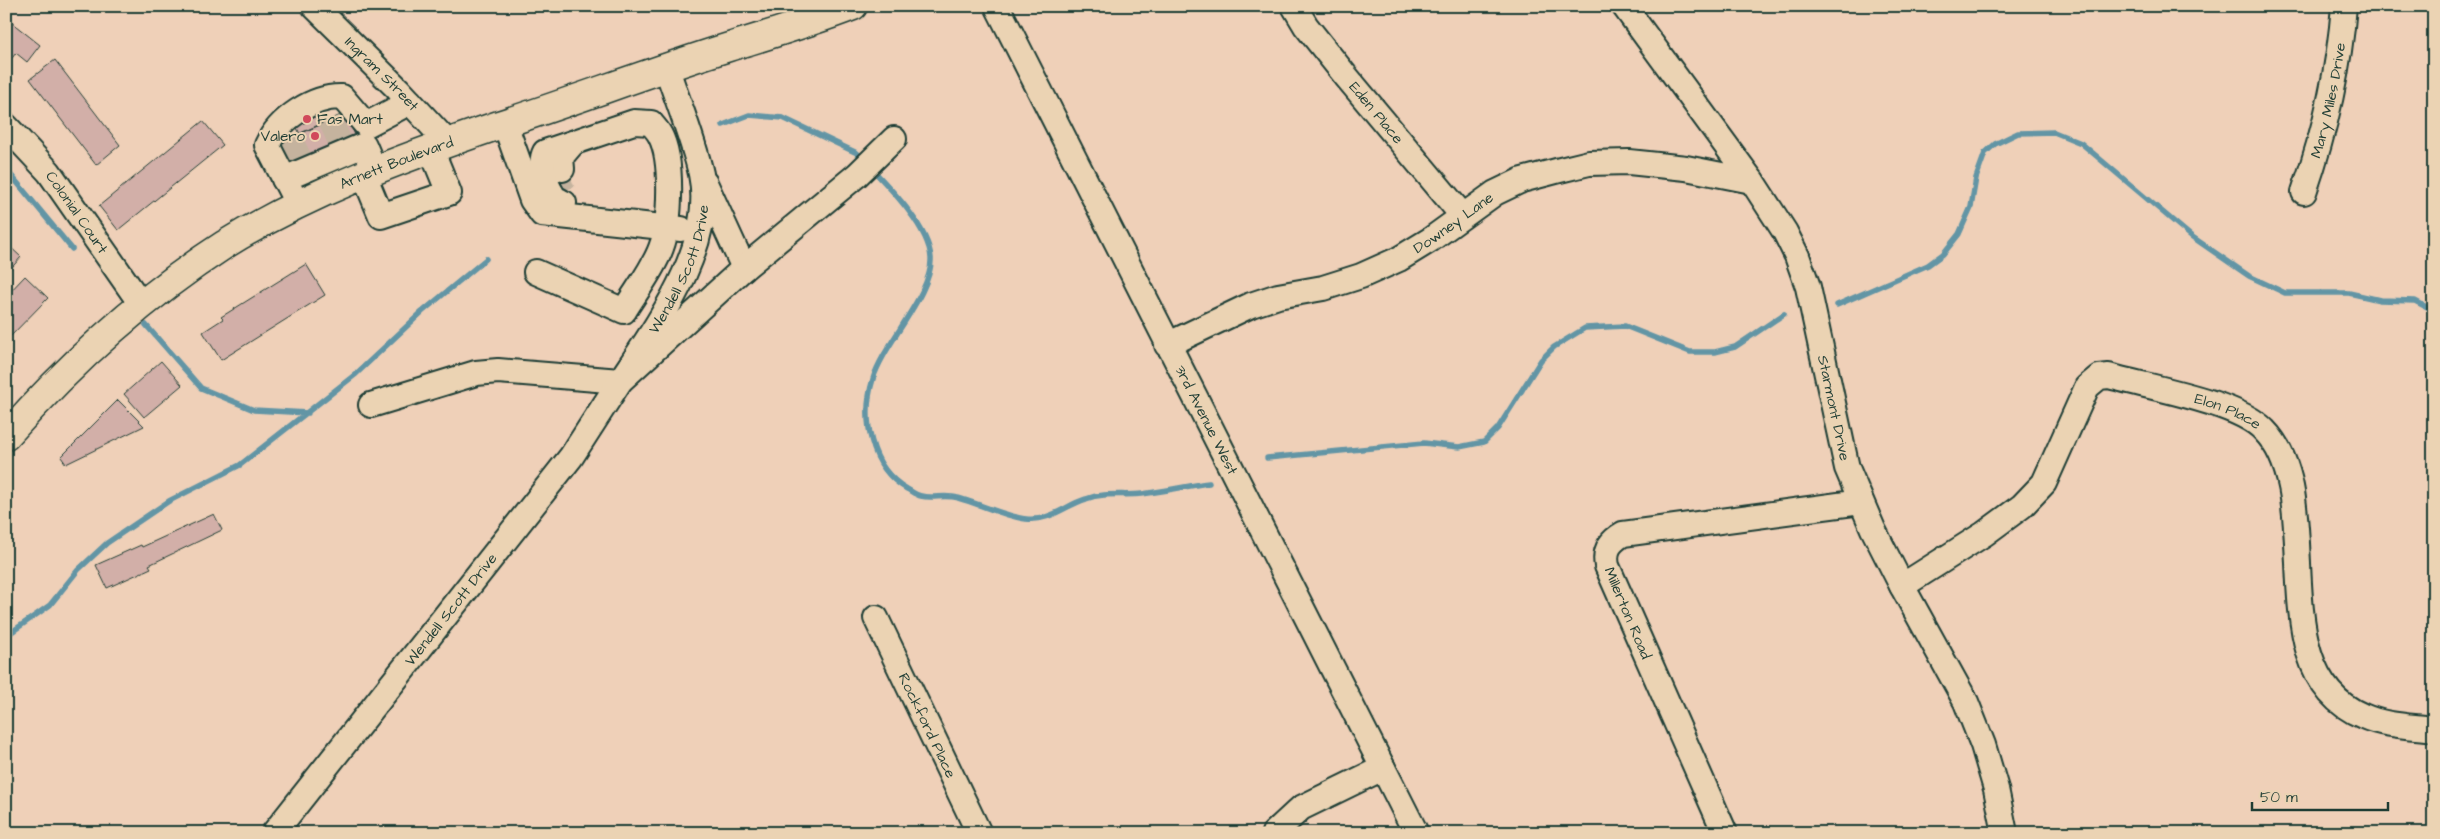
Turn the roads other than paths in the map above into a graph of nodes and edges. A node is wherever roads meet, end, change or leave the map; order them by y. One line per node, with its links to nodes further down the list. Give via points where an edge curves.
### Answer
1 (314, 6): 8 (street, Ingram Street)
2 (853, 6): 7 (main road, Arnett Boulevard, via 805,25)
3 (997, 6): 27 (street, 3rd Avenue West)
4 (1294, 6): 21 (street, Eden Place, via 1306,26)
5 (1624, 6): 18 (street, Starmont Drive)
6 (2344, 6): 19 (street, Mary Miles Drive, via 2333,92 2321,143)
7 (667, 69): 9 (main road, Arnett Boulevard); 16 (street, Wendell Scott Drive)
8 (410, 102): 11 (street); 13 (street, Ingram Street)
9 (505, 124): 13 (main road, Arnett Boulevard); 17 (street, via 532,200 542,214)
10 (6, 126): 26 (street, Colonial Court, via 48,172)
11 (354, 142): 14 (street); 14 (street, via 342,97 334,97 326,111 298,110 286,130 273,131 267,145); 15 (street)
12 (890, 144): 24 (street, Wendell Scott Drive)
13 (440, 146): 15 (main road, Arnett Boulevard); 15 (street, via 449,193 381,216)
14 (297, 170): 20 (street)
15 (370, 173): 20 (main road, Arnett Boulevard)
16 (701, 175): 23 (street, Wendell Scott Drive); 24 (street, Wendell Scott Drive)
17 (563, 179): 22 (street); 22 (street, via 634,122 651,123 660,134 667,153 670,185)
18 (1752, 181): 21 (street, Downey Lane, via 1662,164 1589,163 1522,180); 31 (street, Starmont Drive, via 1785,232 1808,288 1847,468)
19 (2304, 192)
20 (298, 205): 26 (main road, Arnett Boulevard, via 226,244)
21 (1462, 215): 27 (street, Downey Lane, via 1430,240 1361,276 1251,305)
22 (666, 227): 23 (street); 25 (street, via 661,248 624,311)
23 (698, 231): 28 (street, Wendell Scott Drive, via 662,317)
24 (744, 268): 28 (street, Wendell Scott Drive)
25 (536, 272)
26 (141, 304): 30 (main road, Arnett Boulevard, via 87,351)
27 (1167, 345): 35 (street, 3rd Avenue West)
28 (620, 381): 29 (street, via 498,371 476,373); 36 (street, Wendell Scott Drive, via 571,457)
29 (371, 405)
30 (6, 436)
31 (1861, 502): 32 (street, Starmont Drive); 40 (street, Millerton Road, via 1623,534 1608,547 1607,566)
32 (1902, 586): 34 (street, Elon Place, via 1984,534 2022,506 2044,483 2087,387 2099,377 2109,376 2232,409 2265,430 2287,467 2292,490 2303,630 2308,649 2330,692 2362,716); 41 (street, Starmont Drive, via 1966,702 1983,745)
33 (876, 618): 37 (street, Rockford Place)
34 (2434, 729)
35 (1383, 768): 38 (street, via 1301,808); 39 (street, 3rd Avenue West)
36 (274, 833)
37 (979, 833)
38 (1274, 833)
39 (1416, 833)
40 (1725, 833)
41 (2005, 833)

